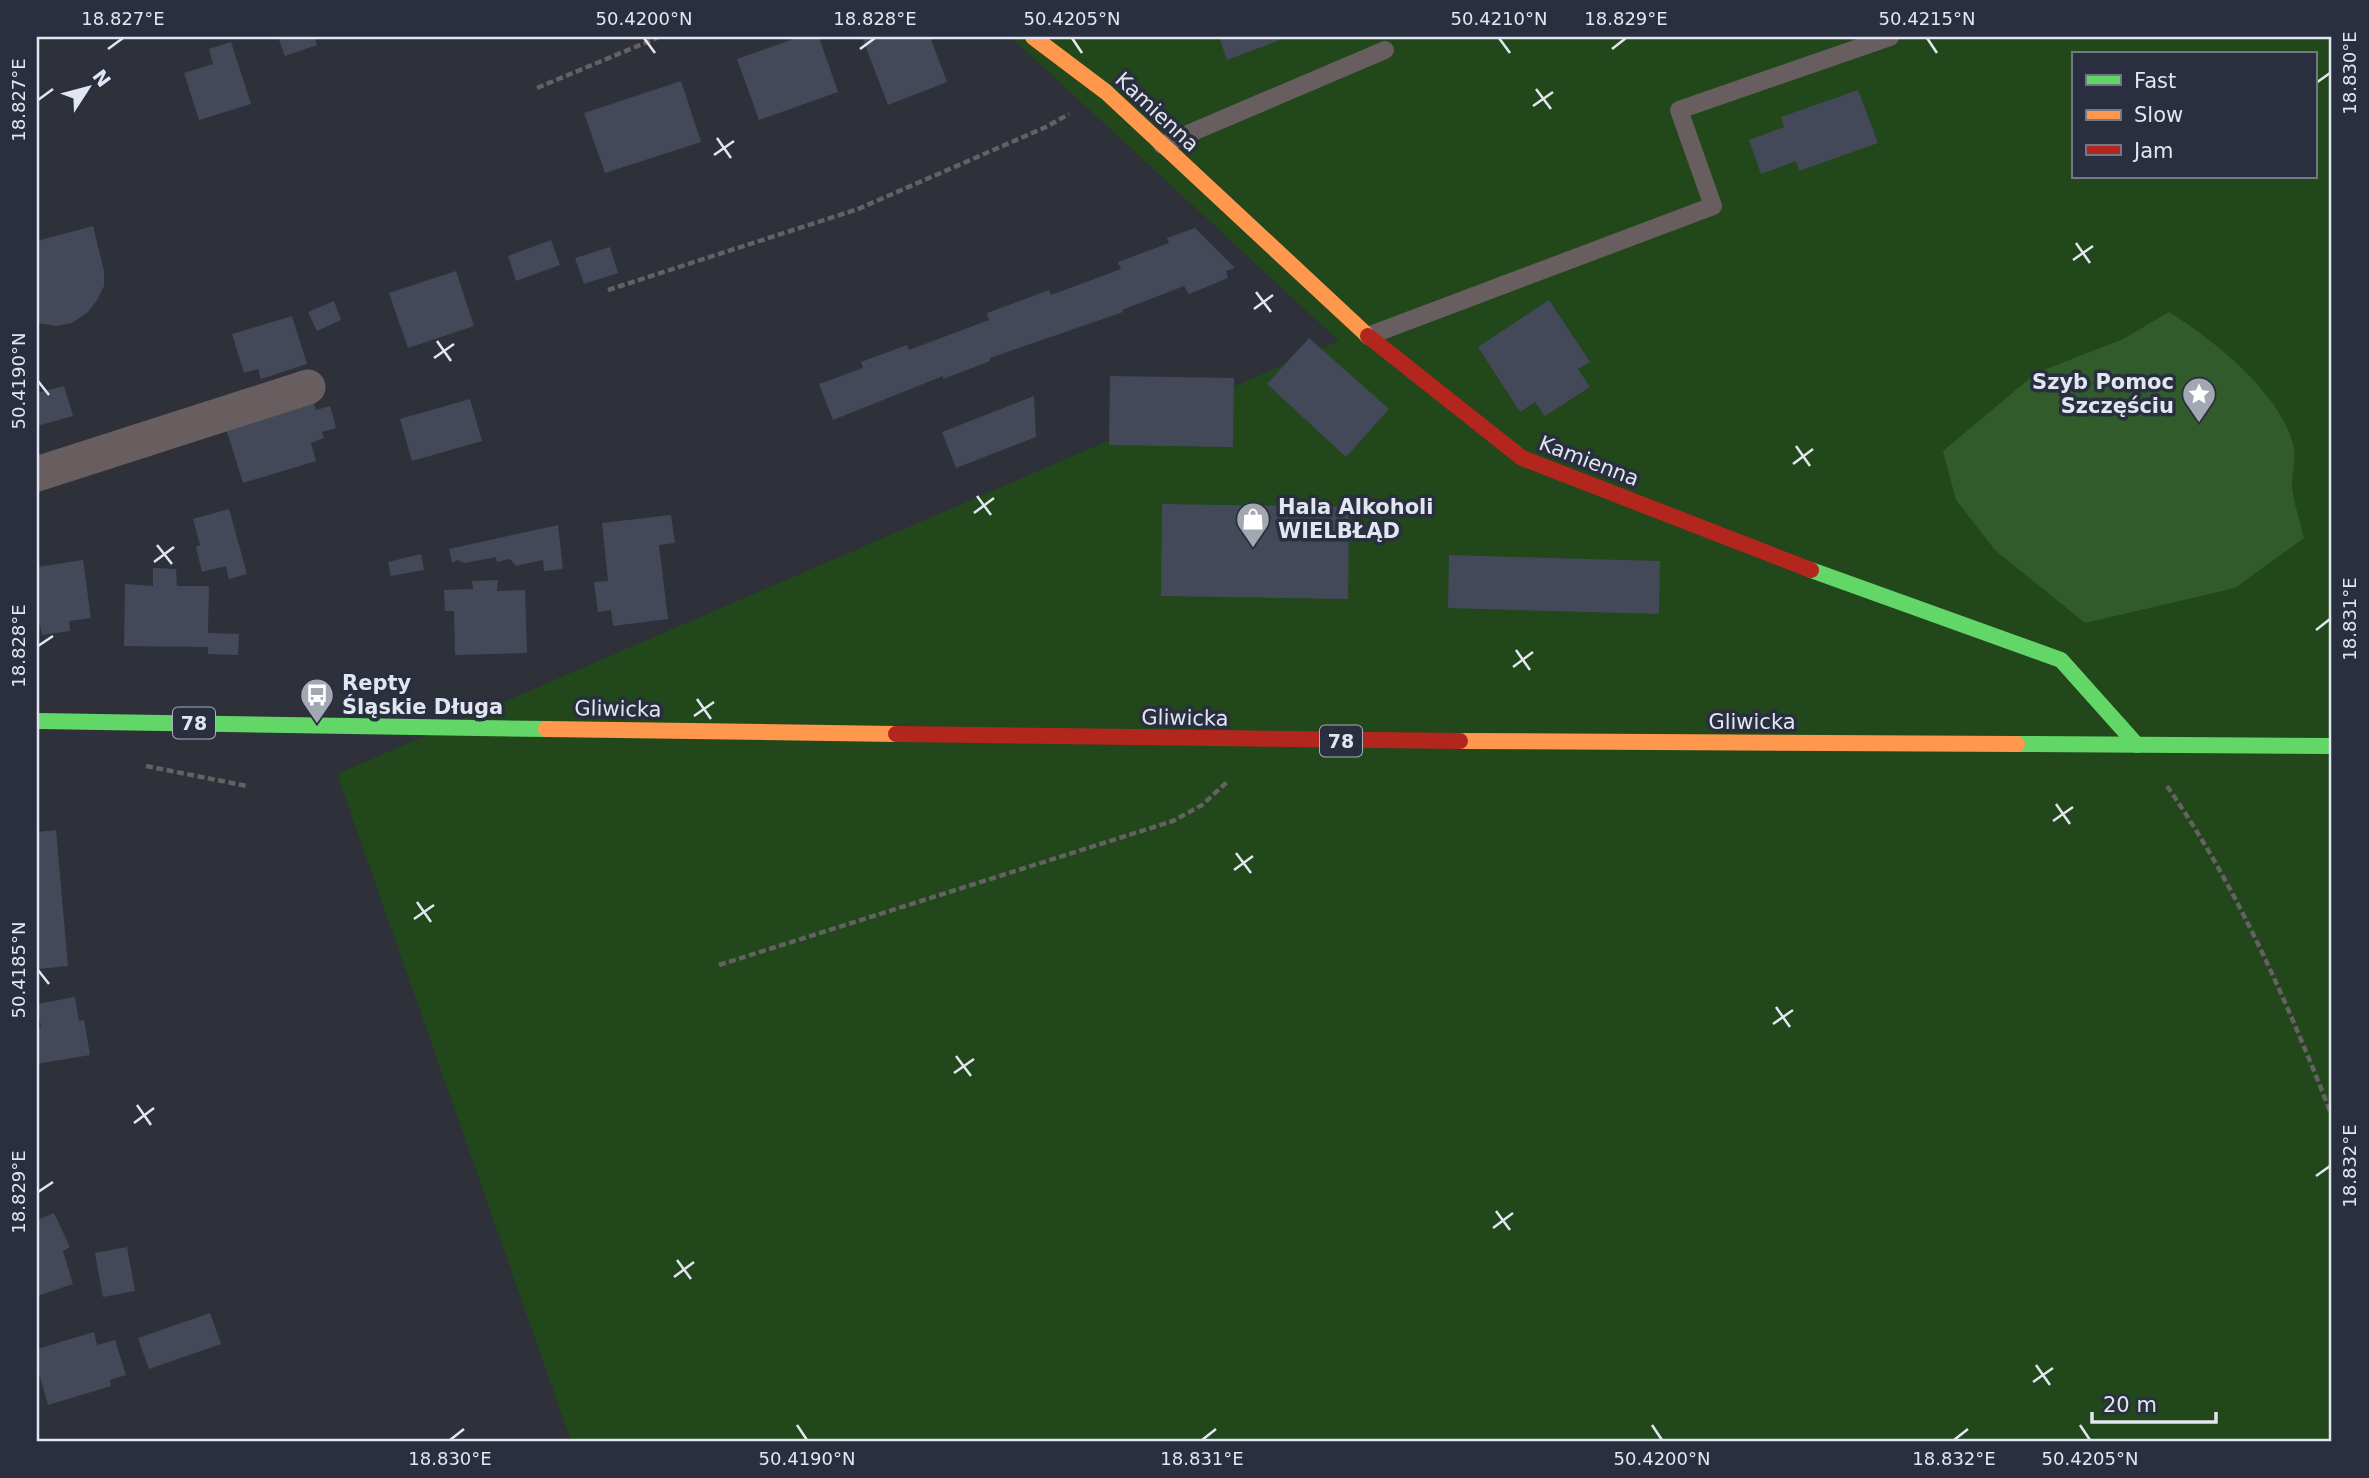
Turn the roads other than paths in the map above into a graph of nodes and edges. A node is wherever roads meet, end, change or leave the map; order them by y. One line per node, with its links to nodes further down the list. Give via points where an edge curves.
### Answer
1 (1033, 37): 4 (main road, Kamienna, via 1106,92)
2 (1889, 37): 5 (lane, via 1679,110 1713,206)
3 (1385, 50): 4 (lane)
4 (1162, 145): 5 (main road, Kamienna)
5 (1368, 336): 9 (main road, Kamienna, via 1522,458 1878,596 2061,660)
6 (308, 387): 7 (street)
7 (37, 474)
8 (37, 721): 9 (main road, Gliwicka / 78, via 1256,740)
9 (2137, 745): 10 (main road, Gliwicka / 78)
10 (2332, 746)

